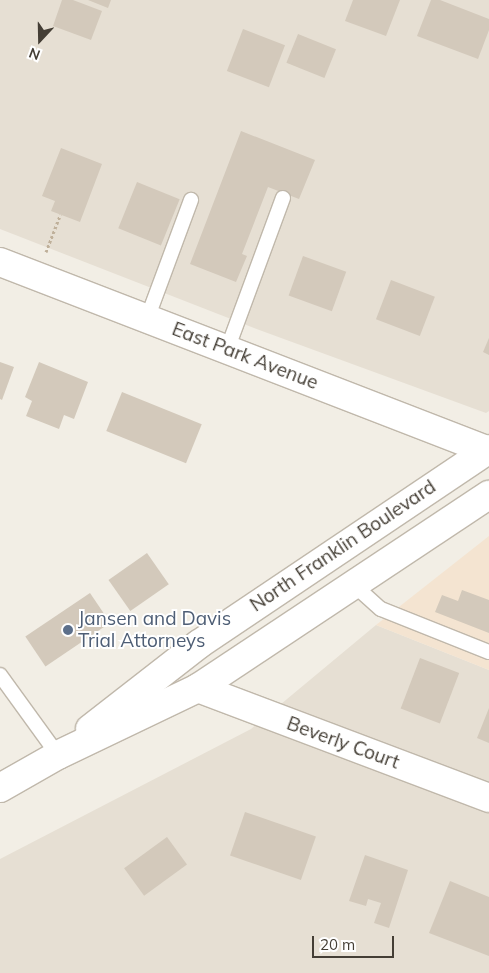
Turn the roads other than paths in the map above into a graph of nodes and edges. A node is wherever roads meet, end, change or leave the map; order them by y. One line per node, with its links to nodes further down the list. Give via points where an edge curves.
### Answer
1 (283, 198): 5 (lane)
2 (191, 200): 4 (lane)
3 (0, 262): 4 (street, East Park Avenue)
4 (147, 319): 5 (street, East Park Avenue)
5 (227, 350): 6 (street, East Park Avenue)
6 (488, 450): 12 (street, North Franklin Boulevard, via 199,644)
7 (489, 495): 8 (street, North Franklin Boulevard)
8 (354, 585): 9 (lane, via 381,609); 11 (street, North Franklin Boulevard)
9 (489, 652)
10 (0, 674): 12 (lane)
11 (198, 688): 12 (street, North Franklin Boulevard); 14 (street, Beverly Court)
12 (58, 755): 13 (street, North Franklin Boulevard)
13 (0, 788)
14 (489, 798)

